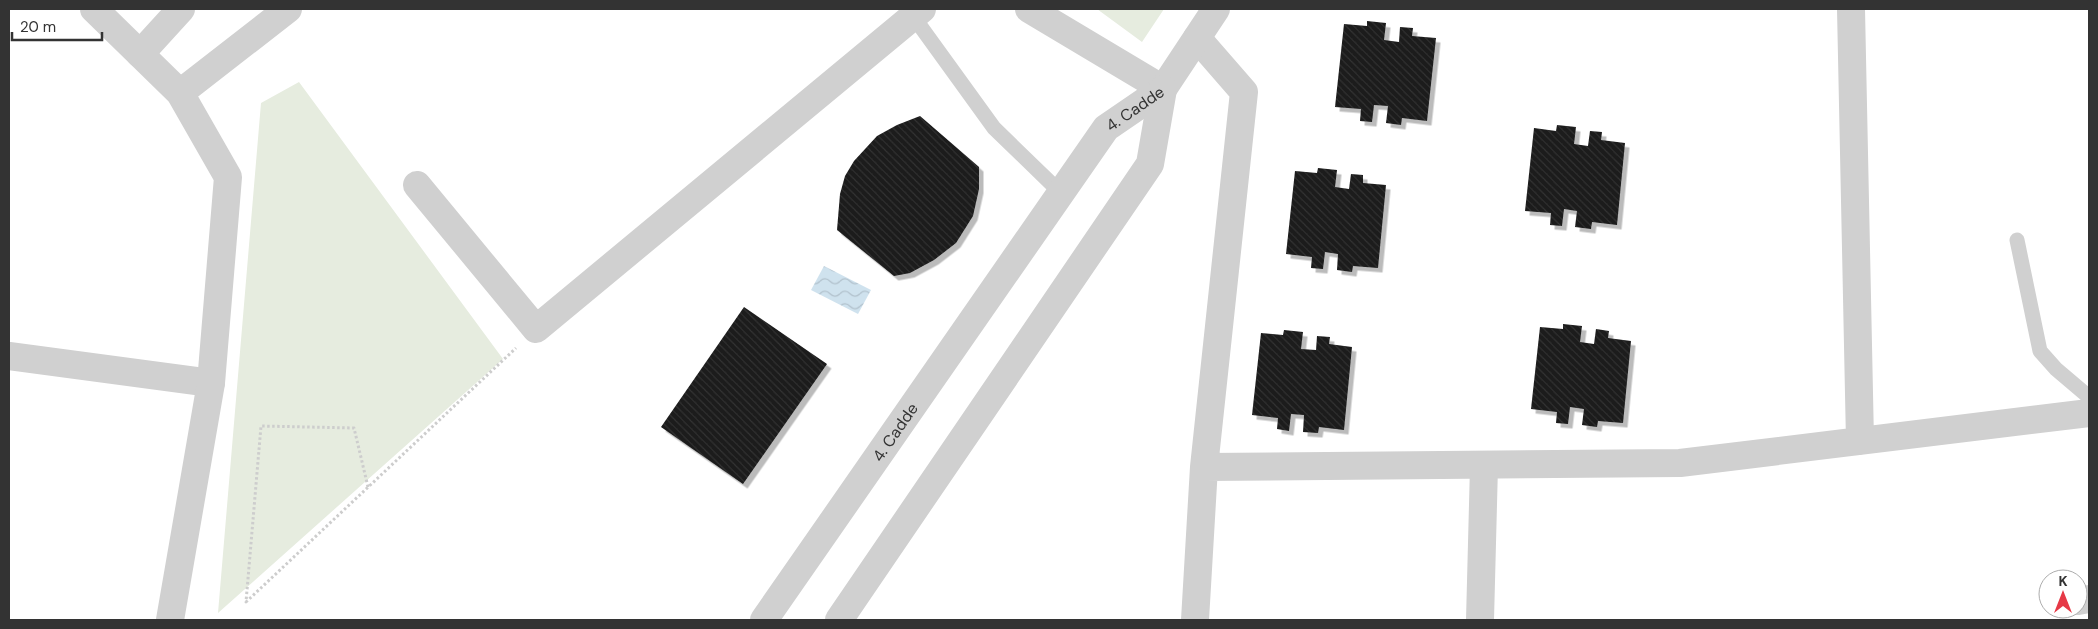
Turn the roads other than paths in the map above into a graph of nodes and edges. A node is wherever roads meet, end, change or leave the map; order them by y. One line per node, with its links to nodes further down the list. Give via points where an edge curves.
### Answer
1 (94, 9): 9 (street)
2 (181, 9): 9 (street)
3 (288, 9): 11 (street)
4 (1029, 9): 10 (street)
5 (1216, 9): 8 (street)
6 (1851, 9): 19 (street)
7 (917, 13): 12 (street, via 536,329); 13 (lane, via 994,128)
8 (1197, 38): 10 (street); 21 (street, via 1244,92)
9 (140, 54): 11 (street)
10 (1163, 89): 13 (street, 4. Cadde, via 1106,128); 24 (street, 4. Cadde, via 1150,164)
11 (180, 93): 16 (street, via 228,177)
12 (417, 185)
13 (1061, 193): 23 (street, 4. Cadde)
14 (2017, 240): 17 (lane, via 2040,351)
15 (9, 356): 16 (street)
16 (211, 383): 22 (street)
17 (2089, 397)
18 (2089, 413): 19 (street)
19 (1860, 441): 20 (street, via 1680,463)
20 (1484, 466): 21 (street); 26 (street)
21 (1204, 467): 25 (street)
22 (170, 620)
23 (764, 620)
24 (839, 620)
25 (1195, 620)
26 (1480, 620)

